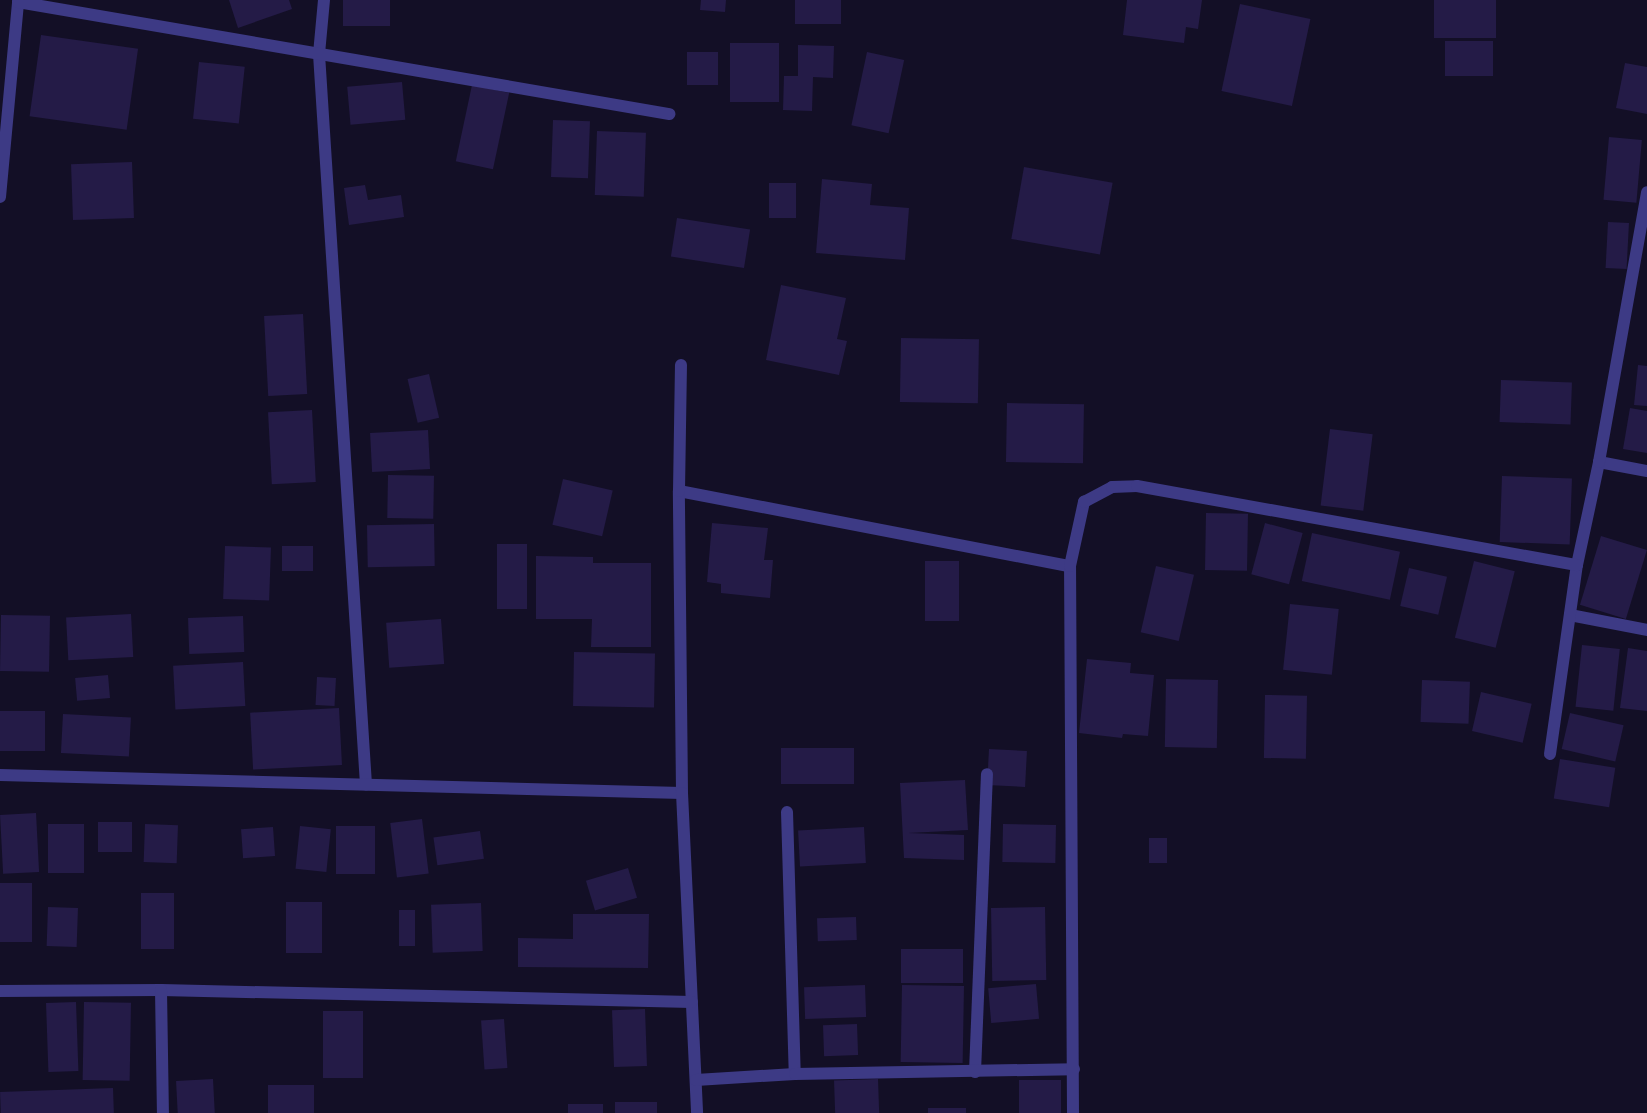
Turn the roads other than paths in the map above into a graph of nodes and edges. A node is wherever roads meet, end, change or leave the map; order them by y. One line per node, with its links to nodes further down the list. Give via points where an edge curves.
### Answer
1 (324, 0): 3 (street)
2 (15, 1): 3 (street); 6 (street)
3 (319, 54): 4 (street); 18 (street)
4 (669, 114)
5 (1647, 192): 8 (street)
6 (0, 197)
7 (681, 365): 10 (street)
8 (1599, 462): 9 (street); 11 (street)
9 (1647, 471)
10 (679, 491): 12 (street); 19 (street)
11 (1577, 565): 12 (street, via 1137,486 1112,486 1084,502); 13 (street)
12 (1070, 566): 24 (street)
13 (1570, 615): 14 (street); 15 (street)
14 (1647, 630)
15 (1550, 754)
16 (987, 774): 25 (street)
17 (0, 775): 18 (street)
18 (366, 784): 19 (street)
19 (682, 793): 23 (street)
20 (787, 812): 26 (street)
21 (161, 990): 22 (street); 23 (street); 28 (street)
22 (0, 991)
23 (692, 1002): 27 (street)
24 (1074, 1069): 25 (street); 30 (street)
25 (975, 1072): 26 (street)
26 (795, 1074): 27 (street)
27 (696, 1080): 29 (street)
28 (163, 1113)
29 (697, 1113)
30 (1072, 1113)

